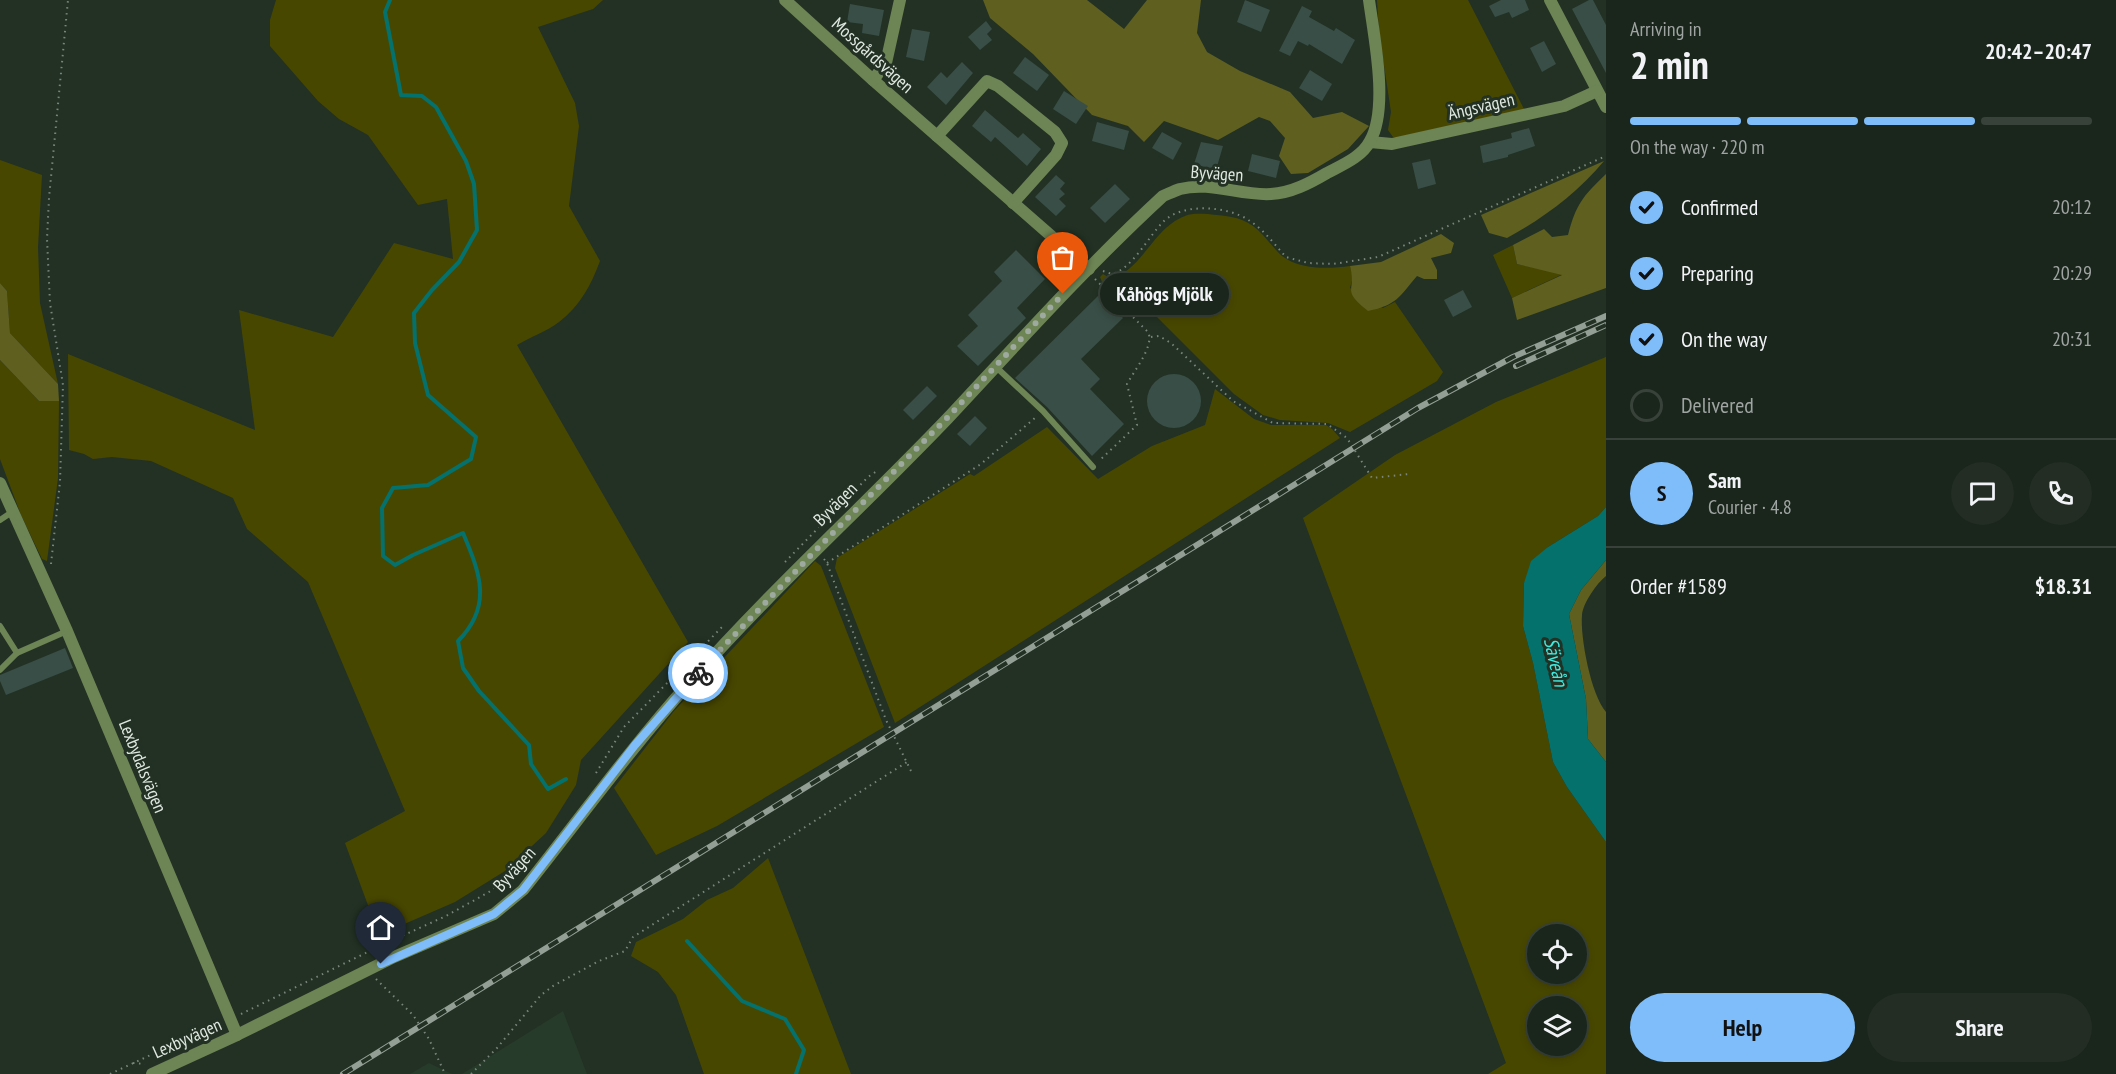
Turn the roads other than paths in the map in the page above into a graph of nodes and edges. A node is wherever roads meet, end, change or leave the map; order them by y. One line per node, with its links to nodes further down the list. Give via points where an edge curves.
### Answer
1 (785, 0): 5 (street, Mossgårdsvägen)
2 (900, 0): 5 (street, via 886,63)
3 (1369, 0): 9 (street, via 1380,106)
4 (1550, 0): 6 (street)
5 (873, 80): 8 (street, Mossgårdsvägen)
6 (1597, 91): 7 (street); 9 (street, Ängsvägen, via 1564,106 1477,126 1392,144)
7 (1606, 107)
8 (937, 136): 10 (street, Mossgårdsvägen); 10 (street, via 987,81 1055,132 1062,143 1056,155)
9 (1370, 142): 11 (street, Byvägen, via 1358,155 1294,189 1272,194 1200,187 1163,196)
10 (1013, 203): 11 (street, Mossgårdsvägen)
11 (1092, 265): 12 (street, Byvägen)
12 (995, 366): 13 (lane, via 1043,411); 21 (street, Byvägen, via 690,681 635,745 523,890 494,914 368,970)
13 (1093, 467)
14 (0, 483): 15 (street, Lexbydalsvägen)
15 (12, 512): 16 (lane); 18 (street, Lexbydalsvägen)
16 (0, 520)
17 (0, 626): 19 (lane)
18 (67, 631): 19 (lane); 21 (street, Lexbydalsvägen)
19 (17, 653): 20 (lane)
20 (0, 670)
21 (237, 1035): 22 (street, Lexbyvägen)
22 (148, 1069)

